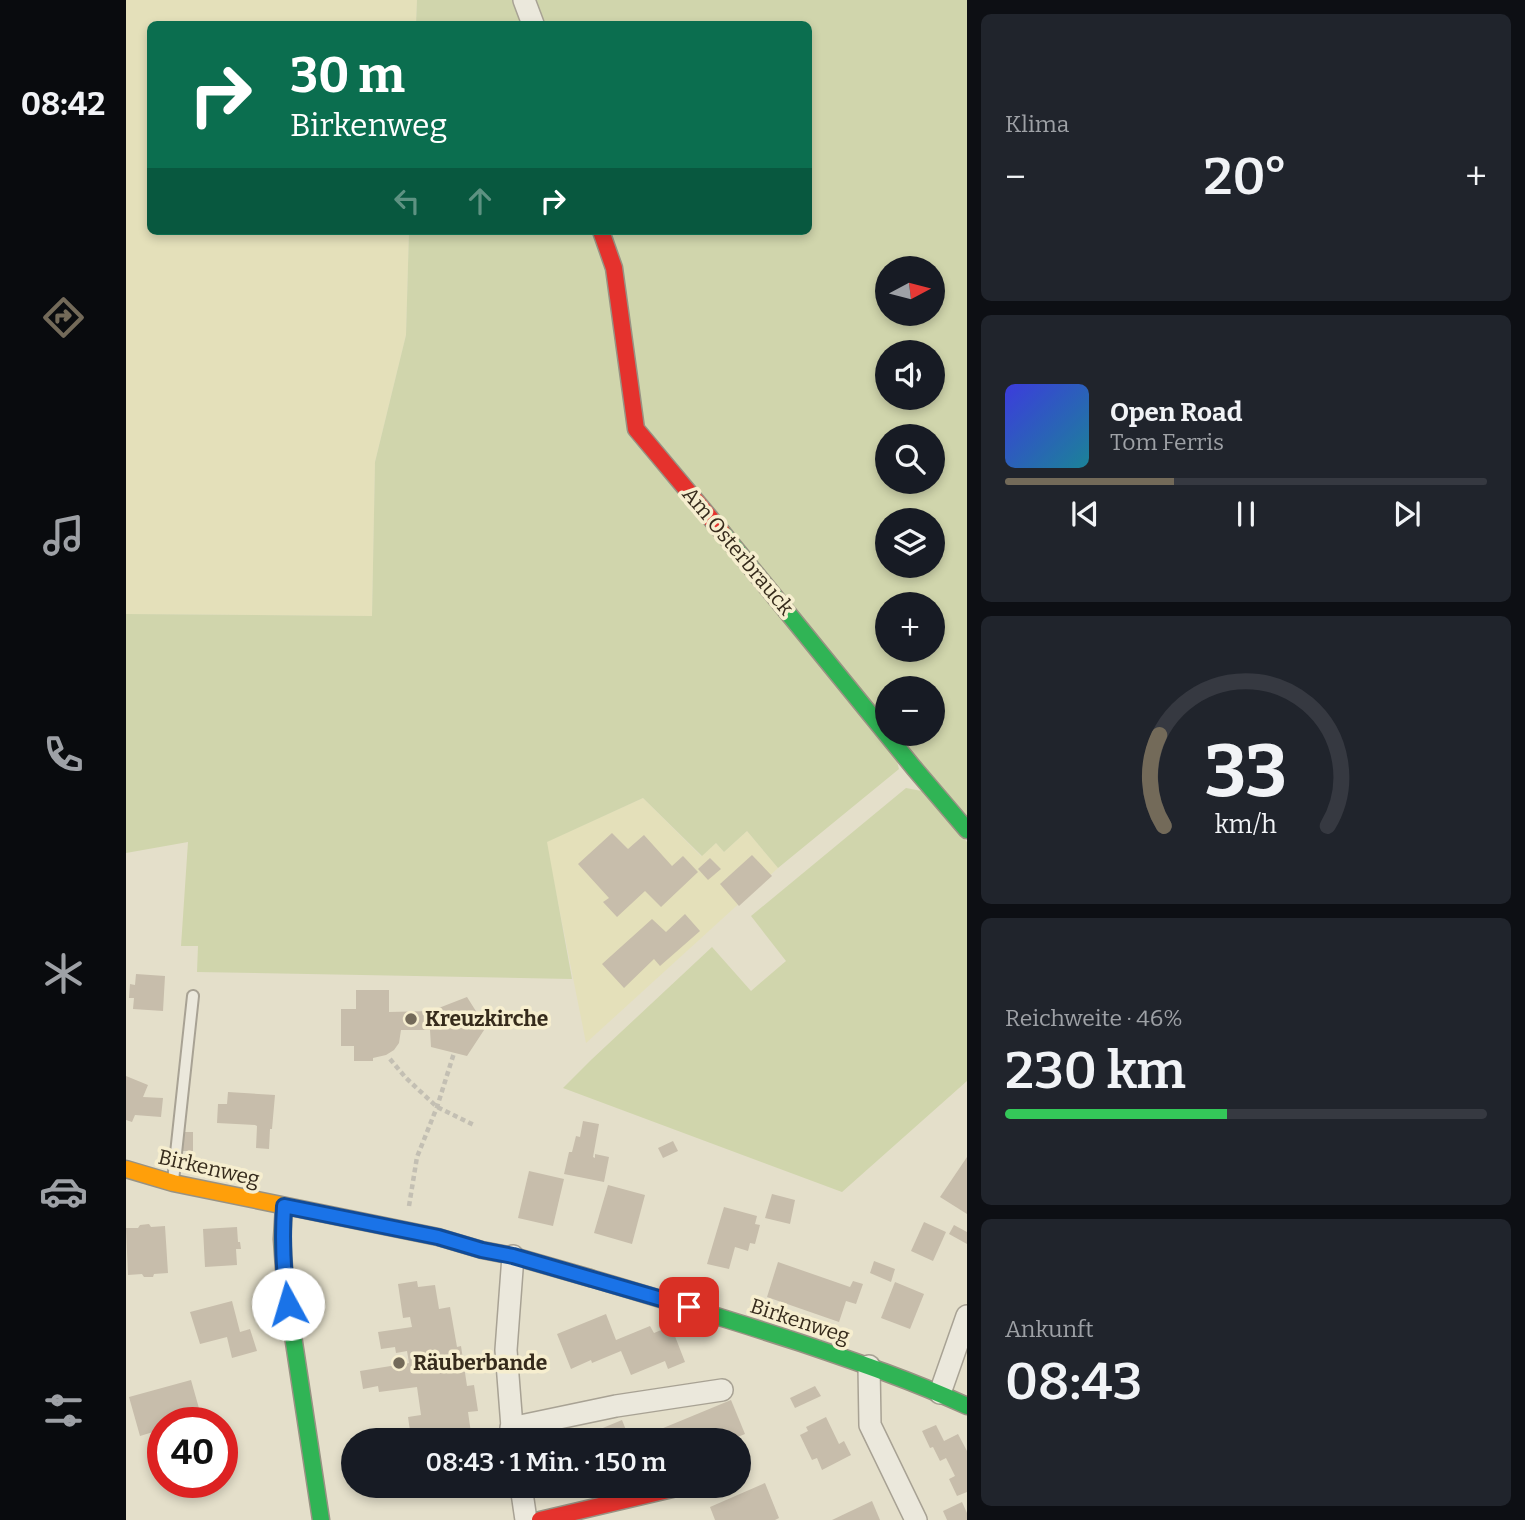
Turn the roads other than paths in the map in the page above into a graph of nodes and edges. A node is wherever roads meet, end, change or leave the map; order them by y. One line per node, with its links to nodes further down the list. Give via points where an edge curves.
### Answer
1 (524, 0): 2 (street)
2 (532, 21)
3 (602, 235): 4 (street, Am Osterbrauck, via 614,268 636,429)
4 (967, 830)
5 (193, 996): 7 (lane)
6 (126, 1169): 7 (street, Birkenweg)
7 (173, 1183): 8 (street, Birkenweg)
8 (284, 1206): 9 (street, Birkenweg); 19 (street, via 285,1283)
9 (513, 1256): 11 (street, Birkenweg, via 714,1314); 15 (street, via 506,1350)
10 (967, 1316): 13 (street)
11 (869, 1366): 13 (street, Birkenweg); 22 (street, via 870,1425)
12 (722, 1390): 16 (street, via 616,1406)
13 (940, 1393): 14 (street, Birkenweg)
14 (967, 1405)
15 (512, 1428)
16 (534, 1428)
17 (523, 1498): 20 (street)
18 (634, 1498): 21 (street)
19 (321, 1520)
20 (526, 1520)
21 (540, 1520)
22 (916, 1520)

